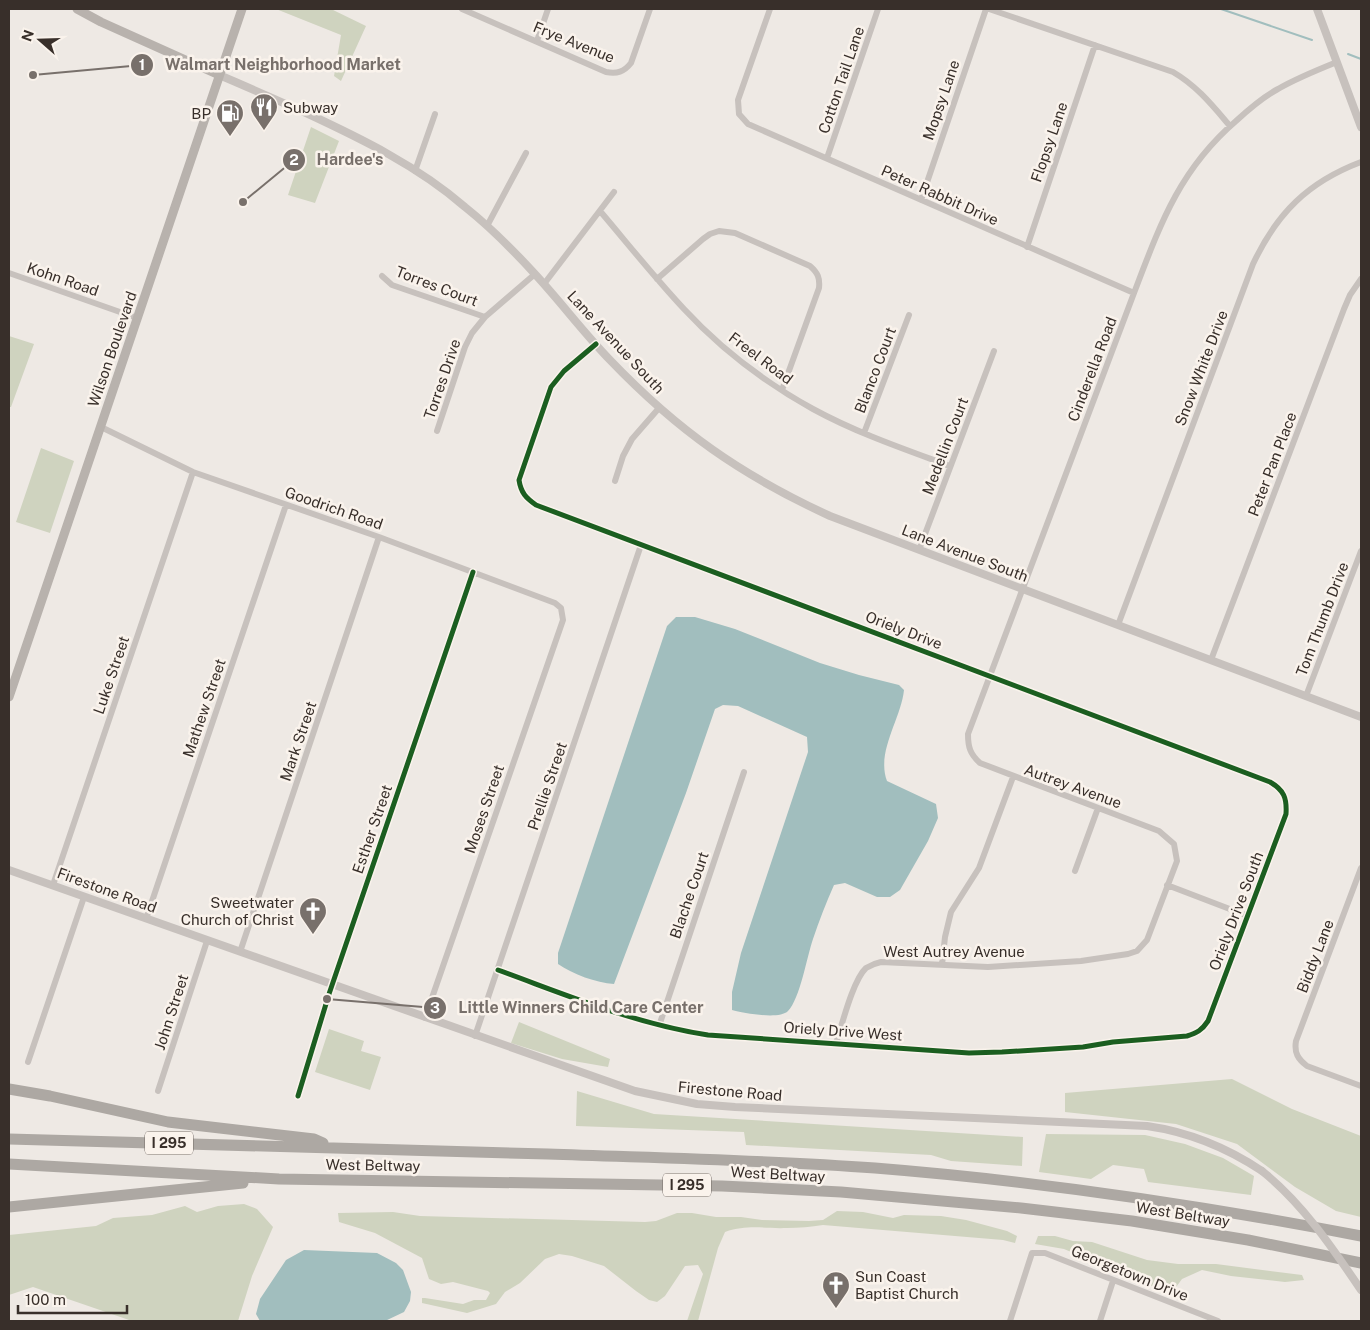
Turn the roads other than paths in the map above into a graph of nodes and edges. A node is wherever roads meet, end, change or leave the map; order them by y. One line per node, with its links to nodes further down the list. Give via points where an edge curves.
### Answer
1 (77, 9): 13 (main road, Lane Avenue South)
2 (242, 9): 13 (main road, Wilson Boulevard)
3 (462, 9): 10 (street, Frye Avenue)
4 (548, 9): 10 (street)
5 (650, 9): 10 (street, Frye Avenue, via 631,63 621,72 606,72)
6 (770, 9): 18 (street, Peter Rabbit Drive, via 738,100 739,114 748,124)
7 (878, 9): 18 (street, Cotton Tail Lane)
8 (987, 9): 11 (street); 22 (street, Mopsy Lane)
9 (1317, 9): 12 (street)
10 (537, 42)
11 (1095, 45): 15 (street, via 1179,75 1203,94); 25 (street, Flopsy Lane)
12 (1338, 62): 15 (street, Cinderella Road, via 1276,90); 16 (street)
13 (220, 75): 20 (street, Lane Avenue South, via 358,137); 35 (main road, Wilson Boulevard)
14 (435, 114): 20 (street)
15 (1230, 126): 32 (street, Cinderella Road, via 1204,152 1175,196)
16 (1361, 127)
17 (526, 153): 24 (street)
18 (827, 158): 22 (street, Peter Rabbit Drive)
19 (1361, 162): 54 (street, Snow White Drive, via 1306,193 1278,222 1261,248)
20 (415, 171): 24 (street, Lane Avenue South)
21 (614, 192): 23 (street)
22 (921, 200): 25 (street, Peter Rabbit Drive)
23 (600, 211): 29 (street, Freel Road); 31 (street)
24 (487, 226): 27 (street, Lane Avenue South)
25 (1027, 247): 32 (street, Peter Rabbit Drive)
26 (9, 273): 35 (street, Kohn Road)
27 (535, 274): 31 (street, Lane Avenue South); 34 (street, Torres Drive)
28 (382, 276): 34 (street, Torres Court, via 392,284)
29 (657, 279): 38 (street, Freel Road, via 716,340); 38 (street, via 710,234 719,231 735,233 810,266 819,276 820,288)
30 (1361, 279): 55 (street, Peter Pan Place, via 1344,309)
31 (544, 284): 36 (street, Lane Avenue South)
32 (1134, 293): 52 (street, Cinderella Road)
33 (909, 315): 42 (street, Blanco Court)
34 (485, 317): 41 (street, Torres Drive, via 468,340)
35 (137, 318): 40 (main road, Wilson Boulevard)
36 (596, 344): 39 (street, Lane Avenue South); 48 (street, Oriely Drive, via 564,371 551,387 521,472 520,487 527,500 536,505)
37 (994, 351): 43 (street, Medellin Court)
38 (782, 390): 42 (street, Freel Road)
39 (659, 408): 45 (street, via 632,438); 49 (street, Lane Avenue South, via 686,432 768,486 830,516)
40 (100, 427): 44 (street, Goodrich Road); 58 (main road, Wilson Boulevard)
41 (437, 431)
42 (864, 433): 43 (street, Freel Road)
43 (950, 466): 49 (street, Medellin Court)
44 (193, 472): 46 (street, Goodrich Road); 69 (street, Luke Street)
45 (614, 481)
46 (286, 505): 47 (street, Goodrich Road); 72 (street, Mathew Street)
47 (380, 538): 51 (street, Goodrich Road); 74 (street, Mark Street)
48 (641, 545): 56 (street, Oriely Drive); 76 (street, Prellie Street)
49 (919, 550): 52 (street, Lane Avenue South)
50 (1361, 551): 57 (street, Tom Thumb Drive)
51 (473, 572): 53 (street, Goodrich Road); 77 (street, Esther Street)
52 (1023, 589): 54 (street, Lane Avenue South); 56 (street, Cinderella Road)
53 (561, 608): 78 (street, Moses Street, via 563,620)
54 (1118, 625): 55 (street, Lane Avenue South)
55 (1211, 660): 57 (street, Lane Avenue South)
56 (990, 676): 60 (street, Cinderella Road, via 968,734); 63 (street, Oriely Drive, via 1270,782)
57 (1306, 696): 59 (street, Lane Avenue South)
58 (9, 697)
59 (1361, 717)
60 (972, 756): 62 (street, Autrey Avenue, via 980,763)
61 (744, 772): 79 (street, Blache Court)
62 (1013, 777): 64 (street, Autrey Avenue); 75 (street, via 979,868 952,912)
63 (1283, 792): 71 (street, Oriely Drive South, via 1287,802 1286,814)
64 (1098, 808): 67 (street); 68 (street, Autrey Avenue, via 1168,837 1174,844 1176,861)
65 (1361, 868): 84 (street, Biddy Lane, via 1296,1041 1296,1054 1308,1066)
66 (9, 870): 69 (street, Firestone Road)
67 (1075, 871)
68 (1167, 885): 71 (street); 75 (street, West Autrey Avenue, via 1147,940 1137,951 1081,961 988,967)
69 (52, 886): 70 (street, Firestone Road)
70 (84, 897): 72 (street, Firestone Road); 83 (street)
71 (1248, 916): 80 (street, Oriely Drive South, via 1208,1021)
72 (146, 919): 73 (street, Firestone Road)
73 (207, 941): 74 (street, Firestone Road); 86 (street, John Street)
74 (240, 952): 77 (street, Firestone Road)
75 (942, 965): 82 (street, West Autrey Avenue, via 881,962 867,968 857,981)
76 (498, 970): 79 (street, Oriely Drive West); 81 (street, Prellie Street)
77 (332, 985): 78 (street, Firestone Road); 87 (street, Esther Street)
78 (425, 1018): 81 (street, Firestone Road)
79 (659, 1026): 82 (street, Oriely Drive West, via 708,1035)
80 (1196, 1034): 82 (street, Oriely Drive West, via 1083,1047 1002,1052)
81 (475, 1036): 96 (street, Firestone Road, bridge, via 606,1082 680,1101 736,1107 1147,1126 1190,1135 1240,1157 1280,1186 1296,1202)
82 (836, 1043)
83 (28, 1062)
84 (1361, 1086)
85 (9, 1089): 89 (highway, via 168,1122 314,1139)
86 (158, 1091)
87 (298, 1096)
88 (9, 1139): 89 (highway, West Beltway / I 295)
89 (328, 1147): 93 (highway, West Beltway / I 295, via 786,1163 896,1170 1141,1198)
90 (9, 1164): 91 (highway, West Beltway / I 295)
91 (279, 1179): 92 (highway); 94 (highway, West Beltway / I 295, via 722,1186 840,1192 1132,1221)
92 (9, 1207)
93 (1361, 1236)
94 (1361, 1263)
95 (1113, 1281): 97 (street, Georgetown Drive, via 1044,1253 1032,1252); 98 (street); 99 (street, Georgetown Drive)
96 (1361, 1290)
97 (1010, 1321)
98 (1100, 1321)
99 (1218, 1321)

